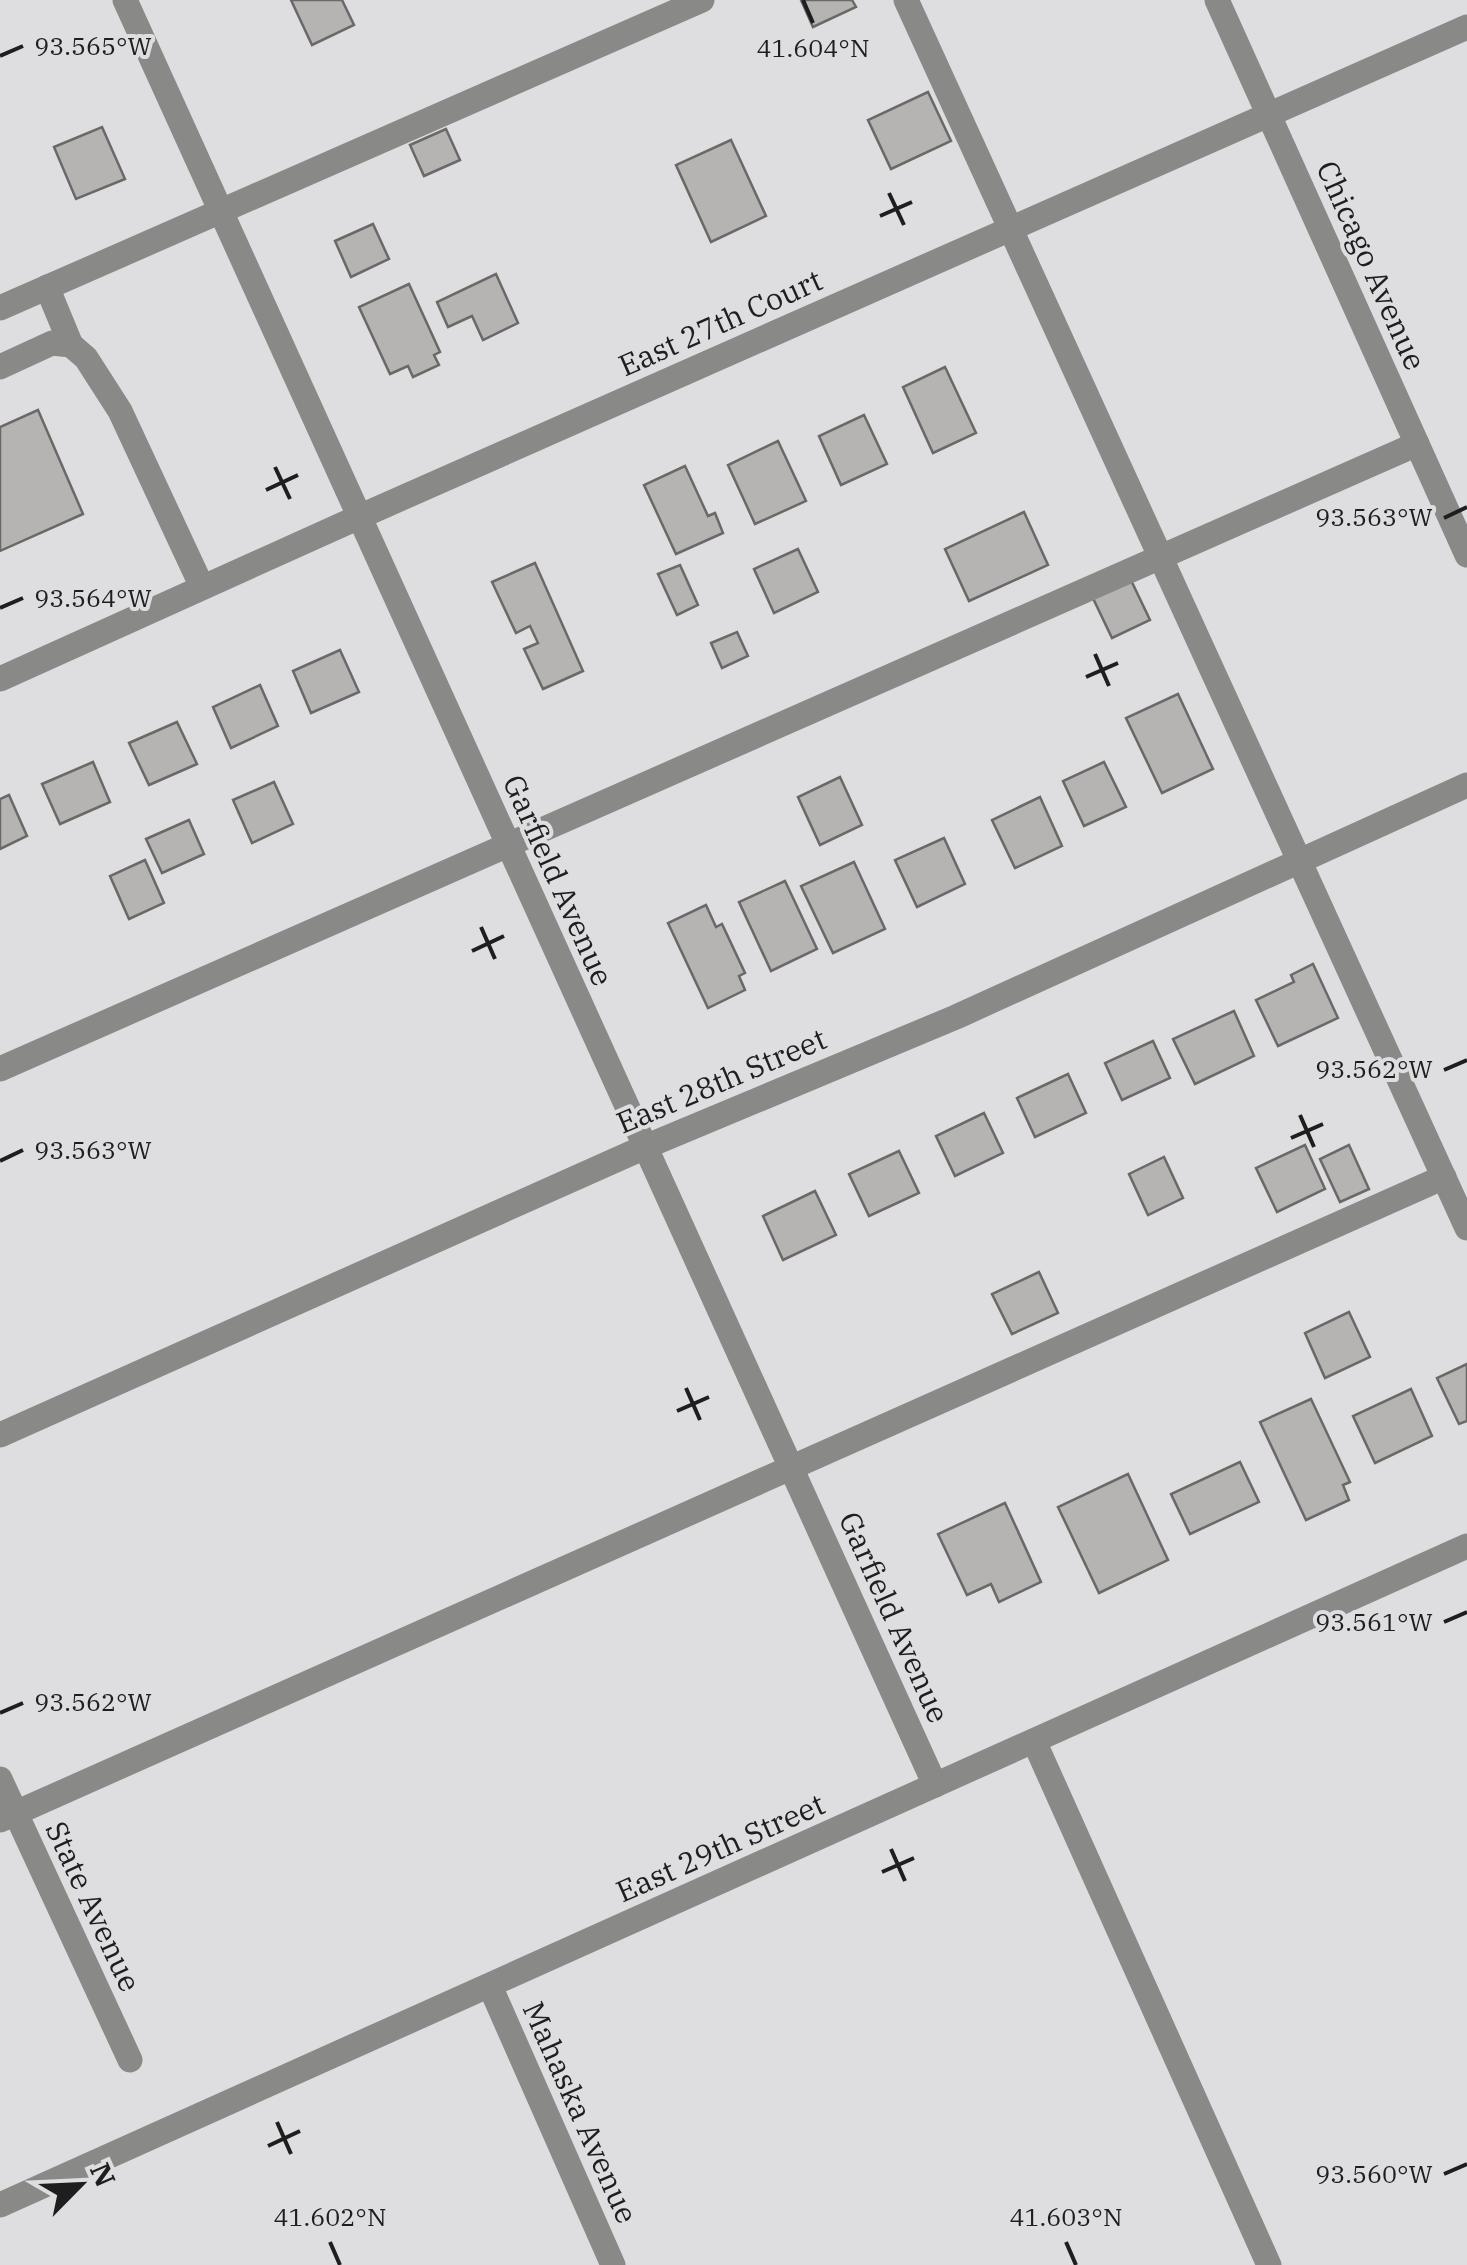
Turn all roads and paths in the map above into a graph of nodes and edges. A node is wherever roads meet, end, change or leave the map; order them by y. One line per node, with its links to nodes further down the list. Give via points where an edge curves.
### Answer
1 (126, 0): 7 (street, Garfield Avenue)
2 (702, 0): 7 (street)
3 (906, 0): 8 (street)
4 (1217, 0): 6 (street, Chicago Avenue)
5 (1467, 27): 6 (street, East 27th Court)
6 (1269, 115): 8 (street, East 27th Court); 13 (street, Chicago Avenue)
7 (220, 211): 9 (street); 14 (street, Garfield Avenue)
8 (1010, 229): 14 (street, East 27th Court); 16 (street)
9 (48, 287): 10 (street); 11 (street)
10 (0, 308)
11 (71, 345): 12 (street, via 52,343); 17 (street, via 120,411)
12 (0, 366)
13 (1417, 444): 15 (street, Chicago Avenue); 16 (street)
14 (359, 516): 17 (street, East 27th Court); 20 (street, Garfield Avenue)
15 (1467, 556)
16 (1160, 557): 20 (street); 21 (street)
17 (202, 587): 18 (street, East 27th Court)
18 (0, 679)
19 (1467, 785): 21 (street, East 28th Street)
20 (508, 846): 22 (street); 23 (street, Garfield Avenue)
21 (1299, 861): 23 (street, East 28th Street, via 956,1017); 24 (street)
22 (0, 1070)
23 (645, 1147): 26 (street, East 28th Street); 27 (street, Garfield Avenue)
24 (1444, 1177): 25 (street); 27 (street)
25 (1467, 1228)
26 (0, 1435)
27 (791, 1468): 31 (street, Garfield Avenue); 32 (street)
28 (1467, 1546): 29 (street, East 29th Street)
29 (1034, 1741): 31 (street, East 29th Street); 37 (street)
30 (0, 1780): 32 (street, State Avenue)
31 (936, 1786): 33 (street, East 29th Street)
32 (8, 1817): 34 (street, State Avenue)
33 (490, 1986): 35 (street, East 29th Street); 36 (street, Mahaska Avenue)
34 (130, 2060)
35 (0, 2205)
36 (613, 2265)
37 (1270, 2265)

